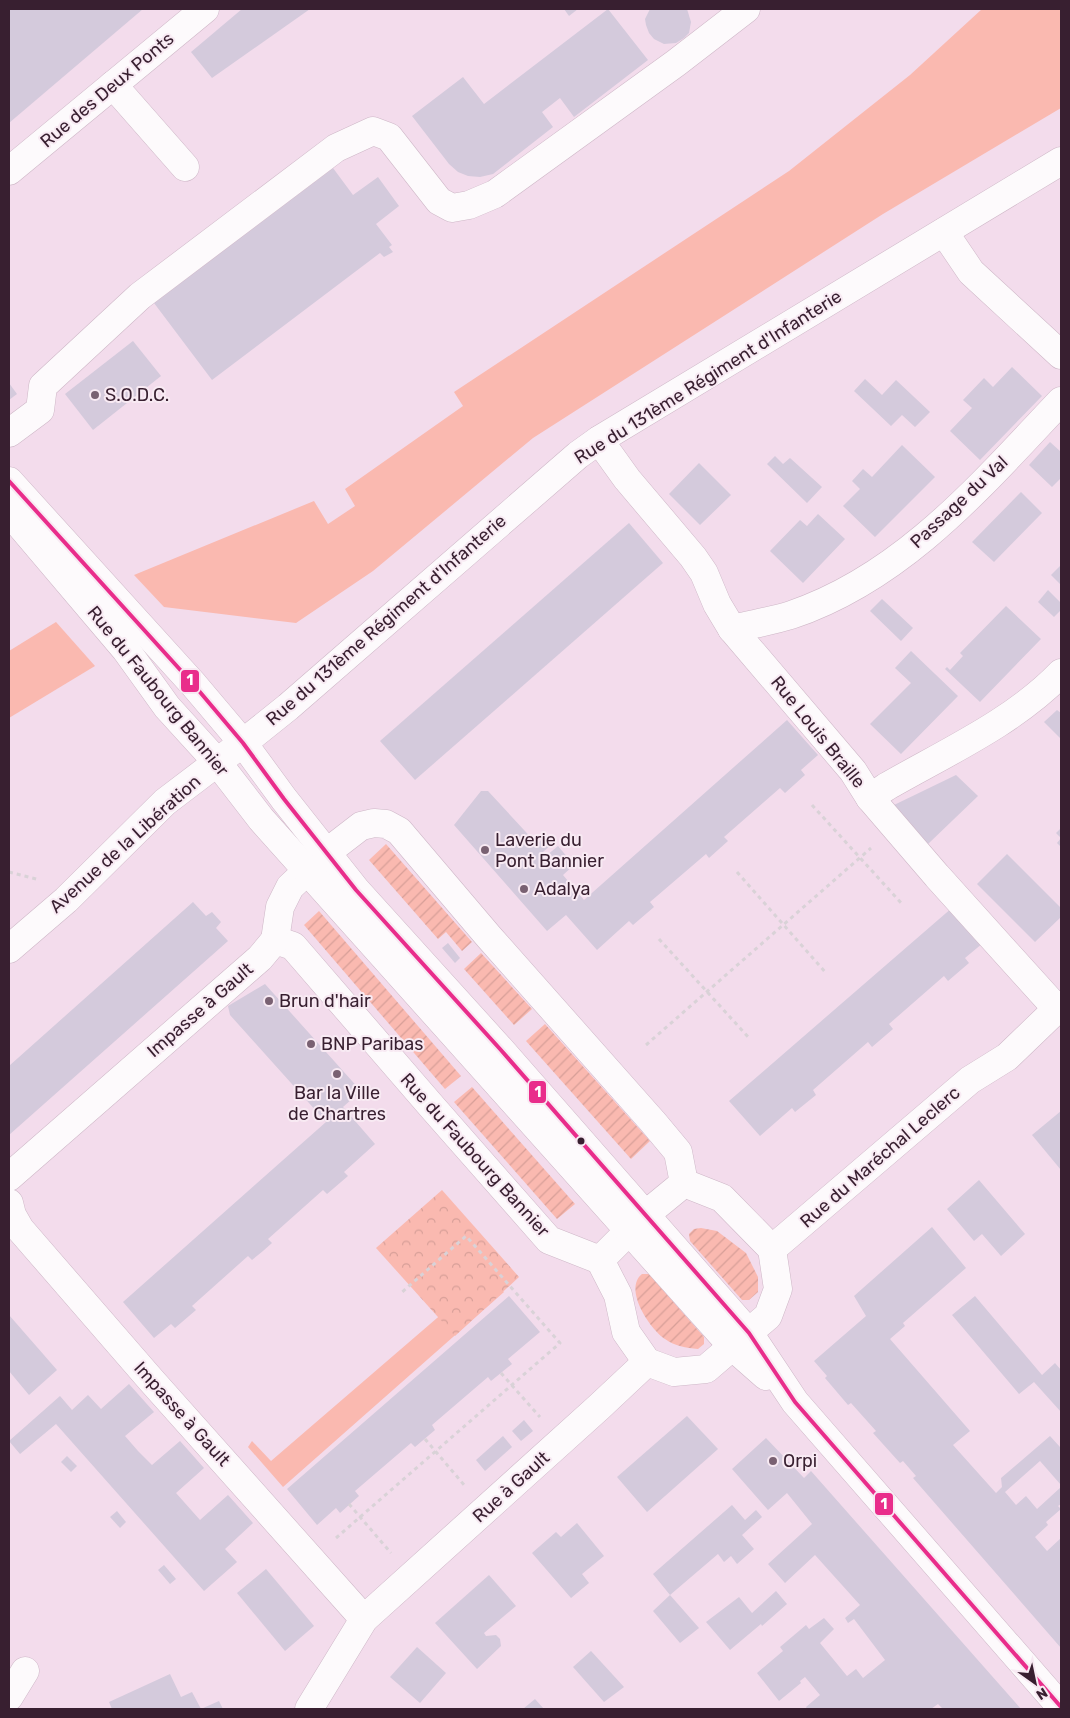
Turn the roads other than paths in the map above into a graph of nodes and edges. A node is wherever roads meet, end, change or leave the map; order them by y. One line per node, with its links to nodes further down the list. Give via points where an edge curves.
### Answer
1 (205, 9): 3 (street, Rue des Deux Ponts)
2 (746, 9): 10 (street, via 495,194 469,205 452,208 439,202 389,137 373,131 336,148 140,296 43,386 40,410)
3 (114, 86): 5 (street); 6 (street, Rue des Deux Ponts)
4 (1061, 161): 7 (street, Rue du 131ème Régiment d'Infanterie)
5 (185, 167)
6 (9, 171)
7 (944, 232): 8 (street, via 971,272); 11 (street, Rue du 131ème Régiment d'Infanterie)
8 (1061, 355)
9 (1061, 401): 14 (street, Passage du Val, via 935,530 883,569 839,594 791,615)
10 (9, 433)
11 (599, 440): 14 (street, Rue Louis Braille, via 693,557); 16 (street, Rue du 131ème Régiment d'Infanterie)
12 (9, 481): 16 (street, Rue du Faubourg Bannier, via 194,684)
13 (9, 512): 17 (street, Rue du Faubourg Bannier, via 126,650 167,707)
14 (732, 629): 18 (street, Rue Louis Braille, via 853,771)
15 (1061, 672): 18 (street, via 1047,688 1012,715)
16 (243, 743): 17 (street, Avenue de la Libération); 19 (street, Rue du Faubourg Bannier)
17 (217, 762): 19 (street, Rue du Faubourg Bannier, via 261,819); 21 (street, Avenue de la Libération, via 165,802 66,900)
18 (870, 798): 22 (street, Rue Louis Braille)
19 (317, 862): 20 (street, via 290,887 280,906); 24 (street, via 361,826 386,824 399,831 501,952 666,1137 678,1152); 26 (street, Rue du Faubourg Bannier, via 356,890 500,1049)
20 (275, 940): 23 (street, Impasse à Gault, via 260,958); 28 (street, Rue du Faubourg Bannier, via 293,946 549,1240)
21 (9, 948)
22 (1056, 1016): 27 (street, Rue du Maréchal Leclerc, via 1006,1058 970,1080)
23 (9, 1177)
24 (684, 1183): 26 (street); 27 (street, via 722,1198)
25 (9, 1203): 31 (street, Impasse à Gault, via 20,1229)
26 (637, 1222): 28 (street); 29 (street, Rue du Faubourg Bannier)
27 (772, 1249): 29 (street, via 778,1289 768,1316)
28 (600, 1260): 30 (street, via 618,1295 626,1332)
29 (741, 1340): 30 (street, via 706,1369 674,1372); 34 (street, Rue du Faubourg Bannier)
30 (647, 1362): 31 (street, Rue à Gault)
31 (364, 1619): 35 (street, Rue à Gault)
32 (25, 1671): 33 (street)
33 (9, 1697)
34 (1061, 1707)
35 (309, 1709)

